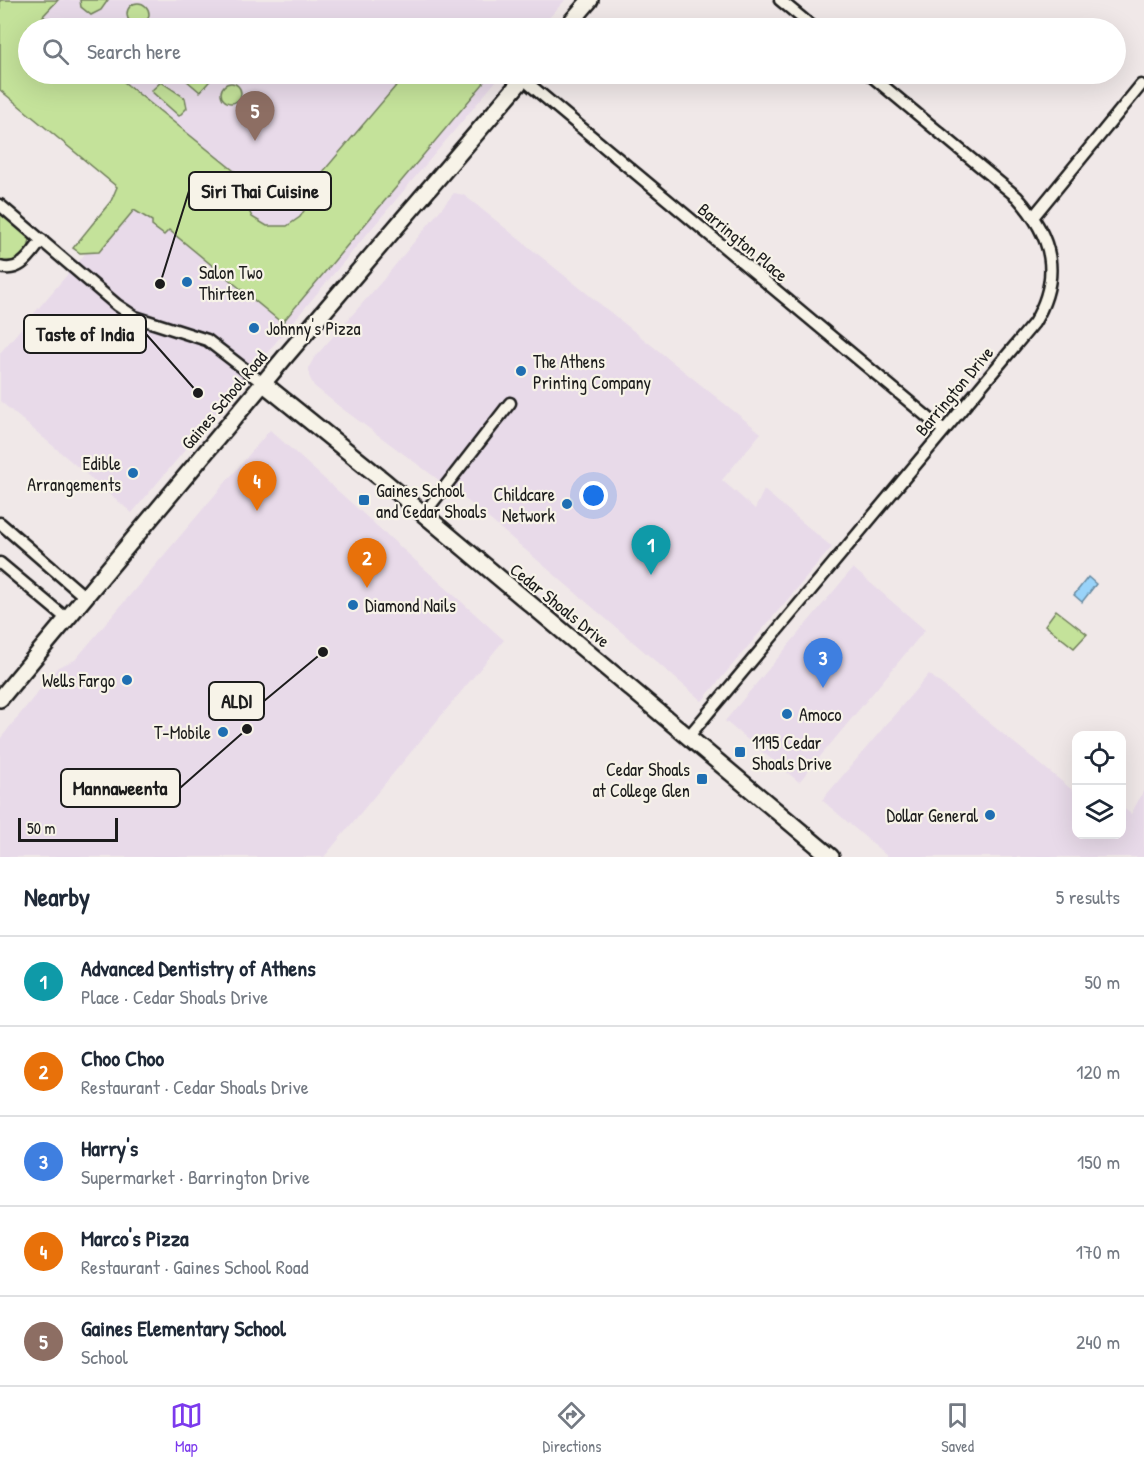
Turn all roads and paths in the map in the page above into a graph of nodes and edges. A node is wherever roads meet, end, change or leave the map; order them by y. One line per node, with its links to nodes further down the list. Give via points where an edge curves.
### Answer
1 (590, 0): 3 (main road)
2 (780, 0): 4 (street)
3 (575, 18)
4 (802, 18)
5 (518, 84): 13 (main road, Gaines School Road)
6 (534, 84): 15 (street, Barrington Place)
7 (881, 84): 10 (street, Barrington Drive, via 1017,197)
8 (1141, 84): 10 (street)
9 (0, 205): 11 (street)
10 (1034, 216): 15 (street, Barrington Drive, via 1050,258 1049,294 1034,323)
11 (42, 240): 12 (street, via 18,267); 13 (street, via 135,317 207,339)
12 (0, 267)
13 (264, 384): 16 (main road, Cedar Shoals Drive); 19 (main road, Gaines School Road)
14 (510, 403): 16 (street)
15 (943, 430): 22 (street, Barrington Drive)
16 (423, 515): 22 (main road, Cedar Shoals Drive)
17 (0, 523): 19 (street)
18 (0, 563): 20 (street)
19 (85, 597): 20 (main road, Gaines School Road)
20 (67, 619): 21 (main road, Gaines School Road)
21 (0, 699)
22 (688, 737): 23 (main road, Cedar Shoals Drive)
23 (831, 857)

